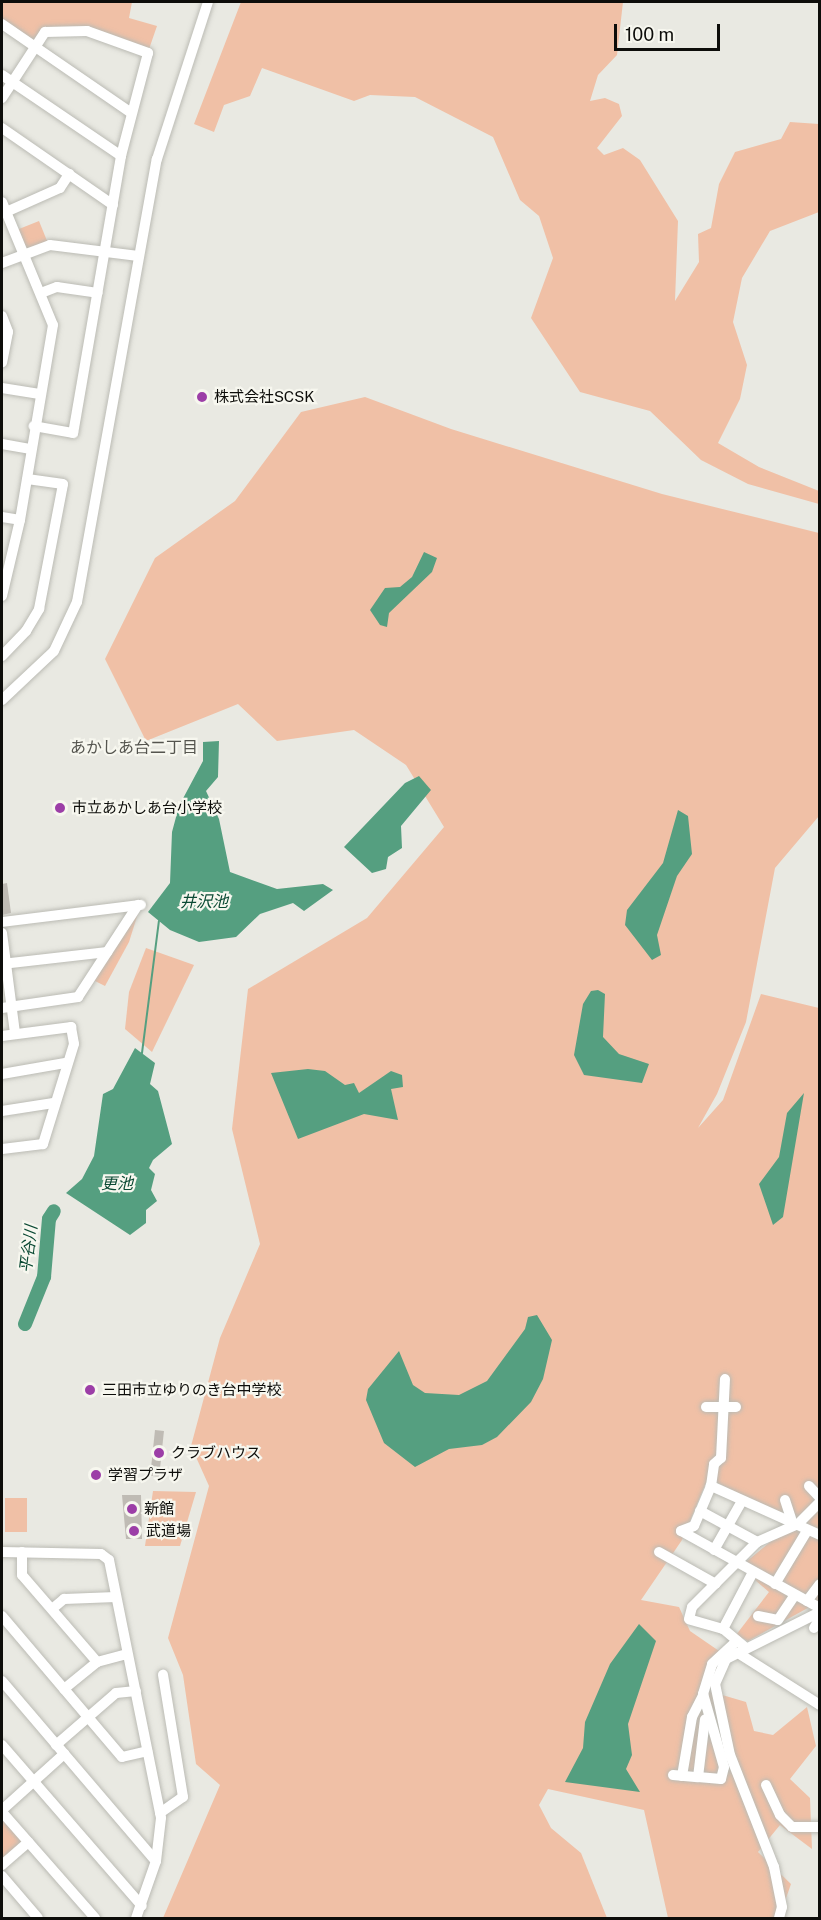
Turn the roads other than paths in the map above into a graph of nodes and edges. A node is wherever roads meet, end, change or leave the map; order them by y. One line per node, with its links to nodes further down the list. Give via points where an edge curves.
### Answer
1 (208, 2): 15 (street, via 172,103)
2 (2, 24): 3 (street)
3 (35, 47): 5 (street); 7 (street); 7 (street, via 45,32 87,31 148,53)
4 (2, 75): 5 (street)
5 (12, 82): 6 (street); 9 (street)
6 (2, 98)
7 (130, 112): 9 (street)
8 (2, 128): 10 (street)
9 (121, 156): 11 (street)
10 (69, 174): 11 (street); 12 (street, via 60,188)
11 (113, 205): 13 (street)
12 (4, 207): 14 (street)
13 (105, 252): 14 (street, via 50,245); 15 (street); 18 (street)
14 (25, 255): 16 (street); 17 (street)
15 (138, 256): 32 (street, via 77,602 54,651)
16 (2, 263)
17 (41, 293): 18 (street, via 57,287); 22 (street, via 53,325)
18 (98, 293): 23 (street, via 74,433)
19 (2, 316): 20 (street, via 8,332)
20 (2, 362)
21 (2, 388): 22 (street)
22 (40, 394): 23 (street)
23 (34, 426): 25 (street)
24 (2, 444): 25 (street)
25 (30, 449): 26 (street)
26 (27, 479): 28 (street); 31 (street, via 63,484 39,609 26,632)
27 (2, 517): 28 (street)
28 (20, 520): 29 (street)
29 (7, 561): 30 (street)
30 (2, 596)
31 (2, 656)
32 (2, 700)
33 (2, 922): 35 (street, via 141,905)
34 (2, 933): 36 (street)
35 (107, 952): 36 (street); 37 (street, via 78,997)
36 (3, 964): 37 (street)
37 (6, 1007): 38 (street)
38 (15, 1033): 39 (street); 40 (street, via 71,1027 74,1044)
39 (2, 1036)
40 (65, 1063): 41 (street); 42 (street)
41 (2, 1074)
42 (53, 1103): 43 (street); 44 (street, via 43,1144)
43 (2, 1111)
44 (2, 1149)
45 (725, 1379): 47 (street)
46 (706, 1407): 47 (street)
47 (730, 1407): 48 (street, via 721,1458 714,1464)
48 (711, 1486): 52 (street); 53 (street)
49 (809, 1486): 51 (street)
50 (785, 1500): 54 (street)
51 (819, 1500): 54 (street)
52 (742, 1501): 54 (street, via 762,1504); 55 (street)
53 (699, 1511): 55 (street); 58 (street, via 694,1526 681,1532)
54 (798, 1524): 56 (street); 57 (street); 65 (street)
55 (728, 1526): 57 (street); 58 (street)
56 (819, 1535)
57 (757, 1542): 62 (street)
58 (714, 1550): 62 (street)
59 (2, 1552): 60 (street)
60 (22, 1552): 68 (street, via 101,1554 109,1560); 70 (street, via 22,1575)
61 (659, 1552): 64 (street)
62 (737, 1563): 63 (street); 64 (street)
63 (753, 1572): 65 (street); 74 (street)
64 (716, 1584): 74 (street, via 692,1606 689,1619)
65 (775, 1584): 67 (street)
66 (819, 1584): 69 (street)
67 (795, 1595): 69 (street); 73 (street, via 778,1620)
68 (116, 1597): 70 (street, via 64,1599); 77 (street)
69 (807, 1601): 71 (street)
70 (52, 1609): 78 (street)
71 (819, 1610): 76 (street)
72 (2, 1616): 81 (street)
73 (758, 1616)
74 (723, 1629): 75 (street)
75 (737, 1641): 76 (street); 83 (street, via 711,1664)
76 (742, 1651): 84 (street); 107 (street, via 719,1670 715,1696 730,1755 774,1867 781,1894)
77 (127, 1654): 78 (street); 82 (street)
78 (97, 1662): 81 (street)
79 (163, 1675): 97 (street, via 183,1797)
80 (2, 1681): 87 (street)
81 (64, 1689): 86 (street)
82 (136, 1691): 86 (street, via 116,1693); 91 (street)
83 (703, 1694): 85 (street); 93 (street, via 692,1717 677,1775)
84 (819, 1705)
85 (706, 1713): 89 (street); 90 (street)
86 (87, 1717): 87 (street); 91 (street, via 122,1757)
87 (56, 1744): 92 (street)
88 (2, 1745): 94 (street)
89 (702, 1747): 90 (street); 93 (street)
90 (718, 1750): 93 (street, via 724,1767 721,1779)
91 (147, 1751): 97 (street)
92 (64, 1754): 94 (street); 100 (street)
93 (698, 1777)
94 (32, 1782): 96 (street); 103 (street)
95 (766, 1785): 98 (street, via 780,1815 792,1827)
96 (2, 1811): 99 (street)
97 (160, 1813): 100 (street)
98 (819, 1827)
99 (28, 1842): 101 (street); 105 (street)
100 (156, 1861): 103 (street)
101 (2, 1865)
102 (2, 1876): 104 (street)
103 (142, 1906): 106 (street)
104 (38, 1918)
105 (95, 1918)
106 (136, 1918)
107 (778, 1918)

